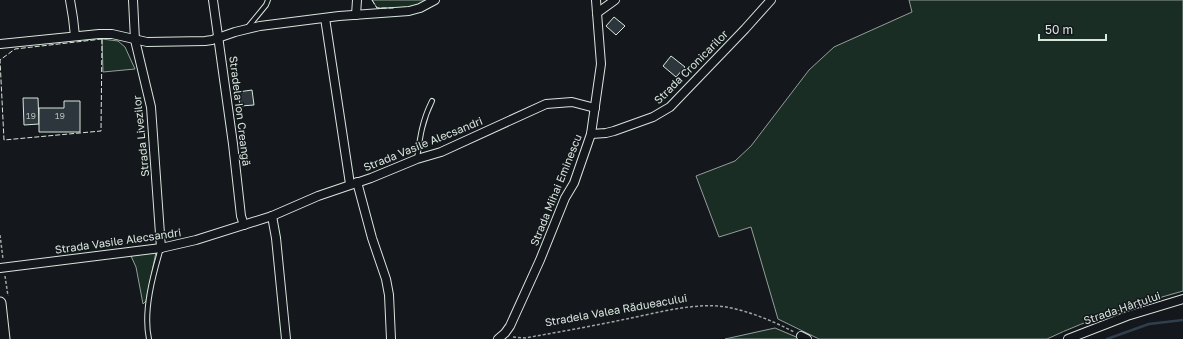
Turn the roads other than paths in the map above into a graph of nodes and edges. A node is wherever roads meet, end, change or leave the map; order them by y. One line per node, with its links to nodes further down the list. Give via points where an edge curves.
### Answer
1 (70, 0): 14 (street)
2 (133, 0): 16 (street, Strada Livezilor)
3 (214, 0): 15 (street, Stradela Ion Creangă)
4 (268, 0): 13 (lane)
5 (357, 0): 11 (street)
6 (435, 0): 11 (street, via 410,11)
7 (596, 0): 10 (street, Strada Mihai Eminescu)
8 (615, 0): 10 (street)
9 (771, 0): 20 (street, Strada Cronicarilor, via 670,107 653,117 614,131)
10 (597, 13): 19 (street, Strada Mihai Eminescu, via 601,64)
11 (356, 15): 12 (street)
12 (325, 18): 13 (street); 22 (street, Strada Vasile Alecsandri)
13 (246, 29): 15 (street)
14 (75, 36): 16 (street, via 112,34); 17 (street)
15 (219, 37): 16 (street, via 205,41); 24 (street, Stradela Ion Creangă)
16 (135, 40): 25 (street, Strada Livezilor, via 151,107)
17 (0, 44)
18 (432, 101): 21 (lane, via 420,132)
19 (595, 108): 20 (street, Strada Mihai Eminescu); 21 (street, Strada Vasile Alecsandri, via 572,102 546,104 441,152)
20 (591, 134): 33 (street, Strada Mihai Eminescu, via 574,182 540,260 510,326)
21 (417, 158): 22 (street, Strada Vasile Alecsandri)
22 (354, 183): 23 (street, Strada Vasile Alecsandri); 32 (street, via 386,279)
23 (272, 216): 24 (street, Strada Vasile Alecsandri); 31 (street)
24 (244, 225): 25 (street, Strada Vasile Alecsandri)
25 (161, 248): 26 (street, Strada Vasile Alecsandri); 30 (lane, via 150,294 147,316)
26 (2, 268)
27 (1183, 299): 34 (street, Strada Hârțului, via 1127,316)
28 (4, 300): 29 (main road)
29 (4, 339)
30 (148, 339)
31 (286, 339)
32 (391, 339)
33 (498, 339)
34 (1069, 339)

